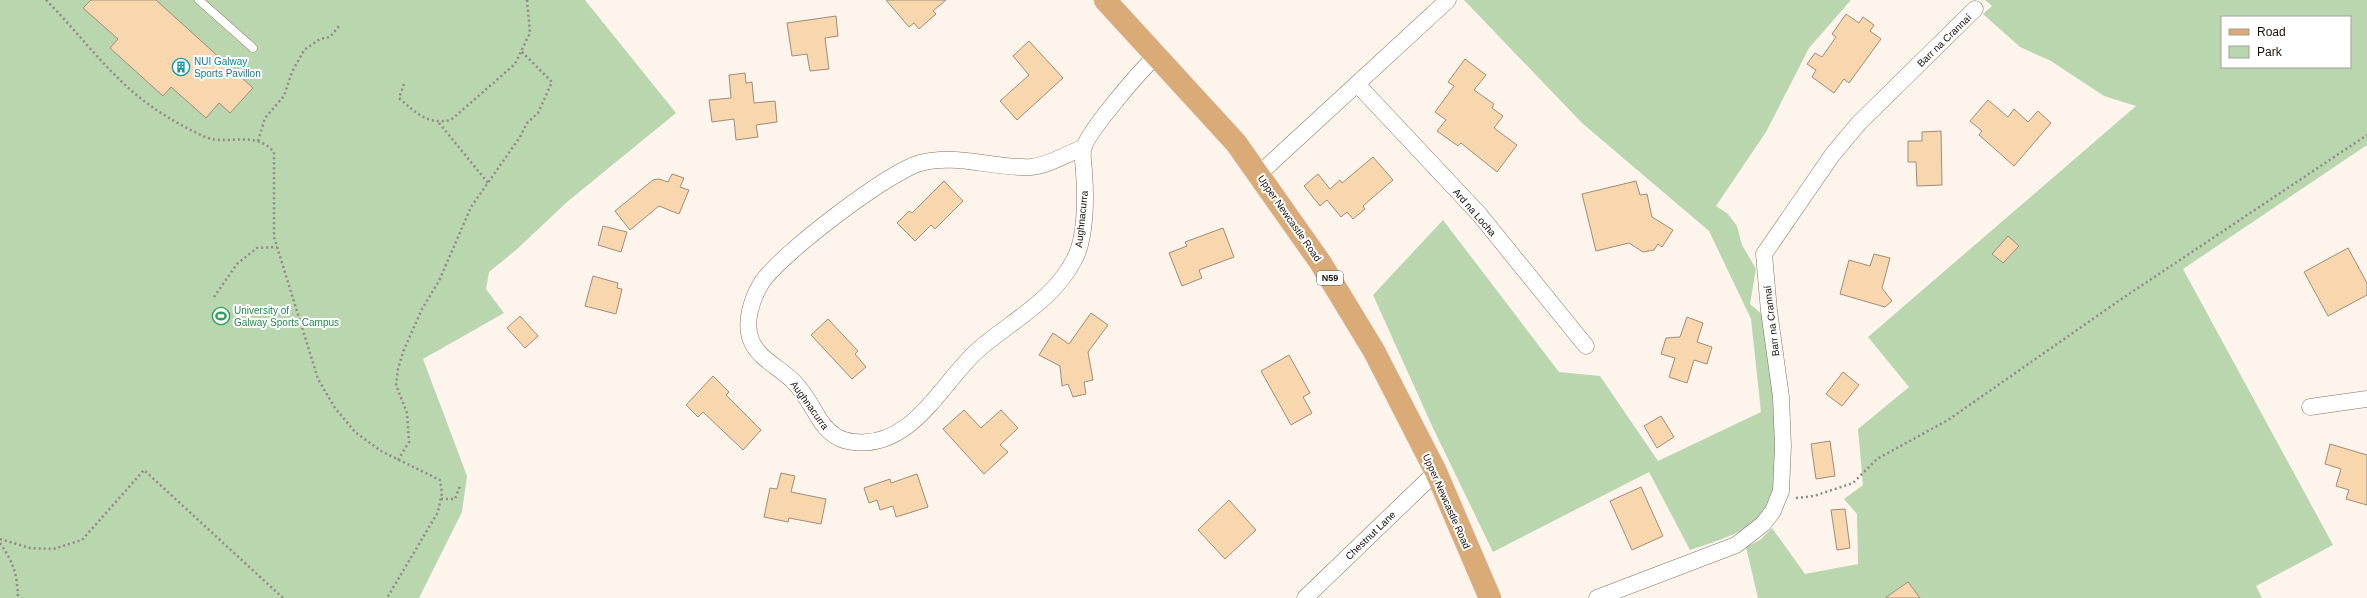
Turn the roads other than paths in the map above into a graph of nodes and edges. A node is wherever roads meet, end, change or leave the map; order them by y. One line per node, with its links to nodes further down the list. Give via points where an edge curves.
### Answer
1 (199, 0): 5 (lane)
2 (1105, 0): 6 (main road, Upper Newcastle Road / N59)
3 (1448, 0): 7 (street)
4 (1975, 9): 16 (street, Barr na Crannaí, via 1859,123 1833,154 1764,254 1781,397 1783,446 1781,492 1773,511 1763,524 1736,545)
5 (253, 48)
6 (1157, 55): 8 (street, via 1106,113); 9 (main road, Upper Newcastle Road / N59, via 1236,143)
7 (1357, 84): 9 (street); 10 (street, Ard na Locha, via 1479,214)
8 (1082, 148): 8 (street, Aughnacurra, via 1085,194 1081,242 1069,269 1048,296 978,350 920,415 901,431 868,442 850,442 835,436 821,421 794,381 754,346 749,335 749,318 753,300 764,279 825,224 898,172 922,162 954,161 1030,167 1052,162)
9 (1259, 174): 13 (main road, Upper Newcastle Road / N59, via 1320,262 1374,351)
10 (1586, 346)
11 (2367, 399): 12 (street)
12 (2310, 407)
13 (1436, 472): 14 (street, Chestnut Lane); 15 (main road, Upper Newcastle Road / N59)
14 (1305, 598)
15 (1490, 598)
16 (1597, 598)

